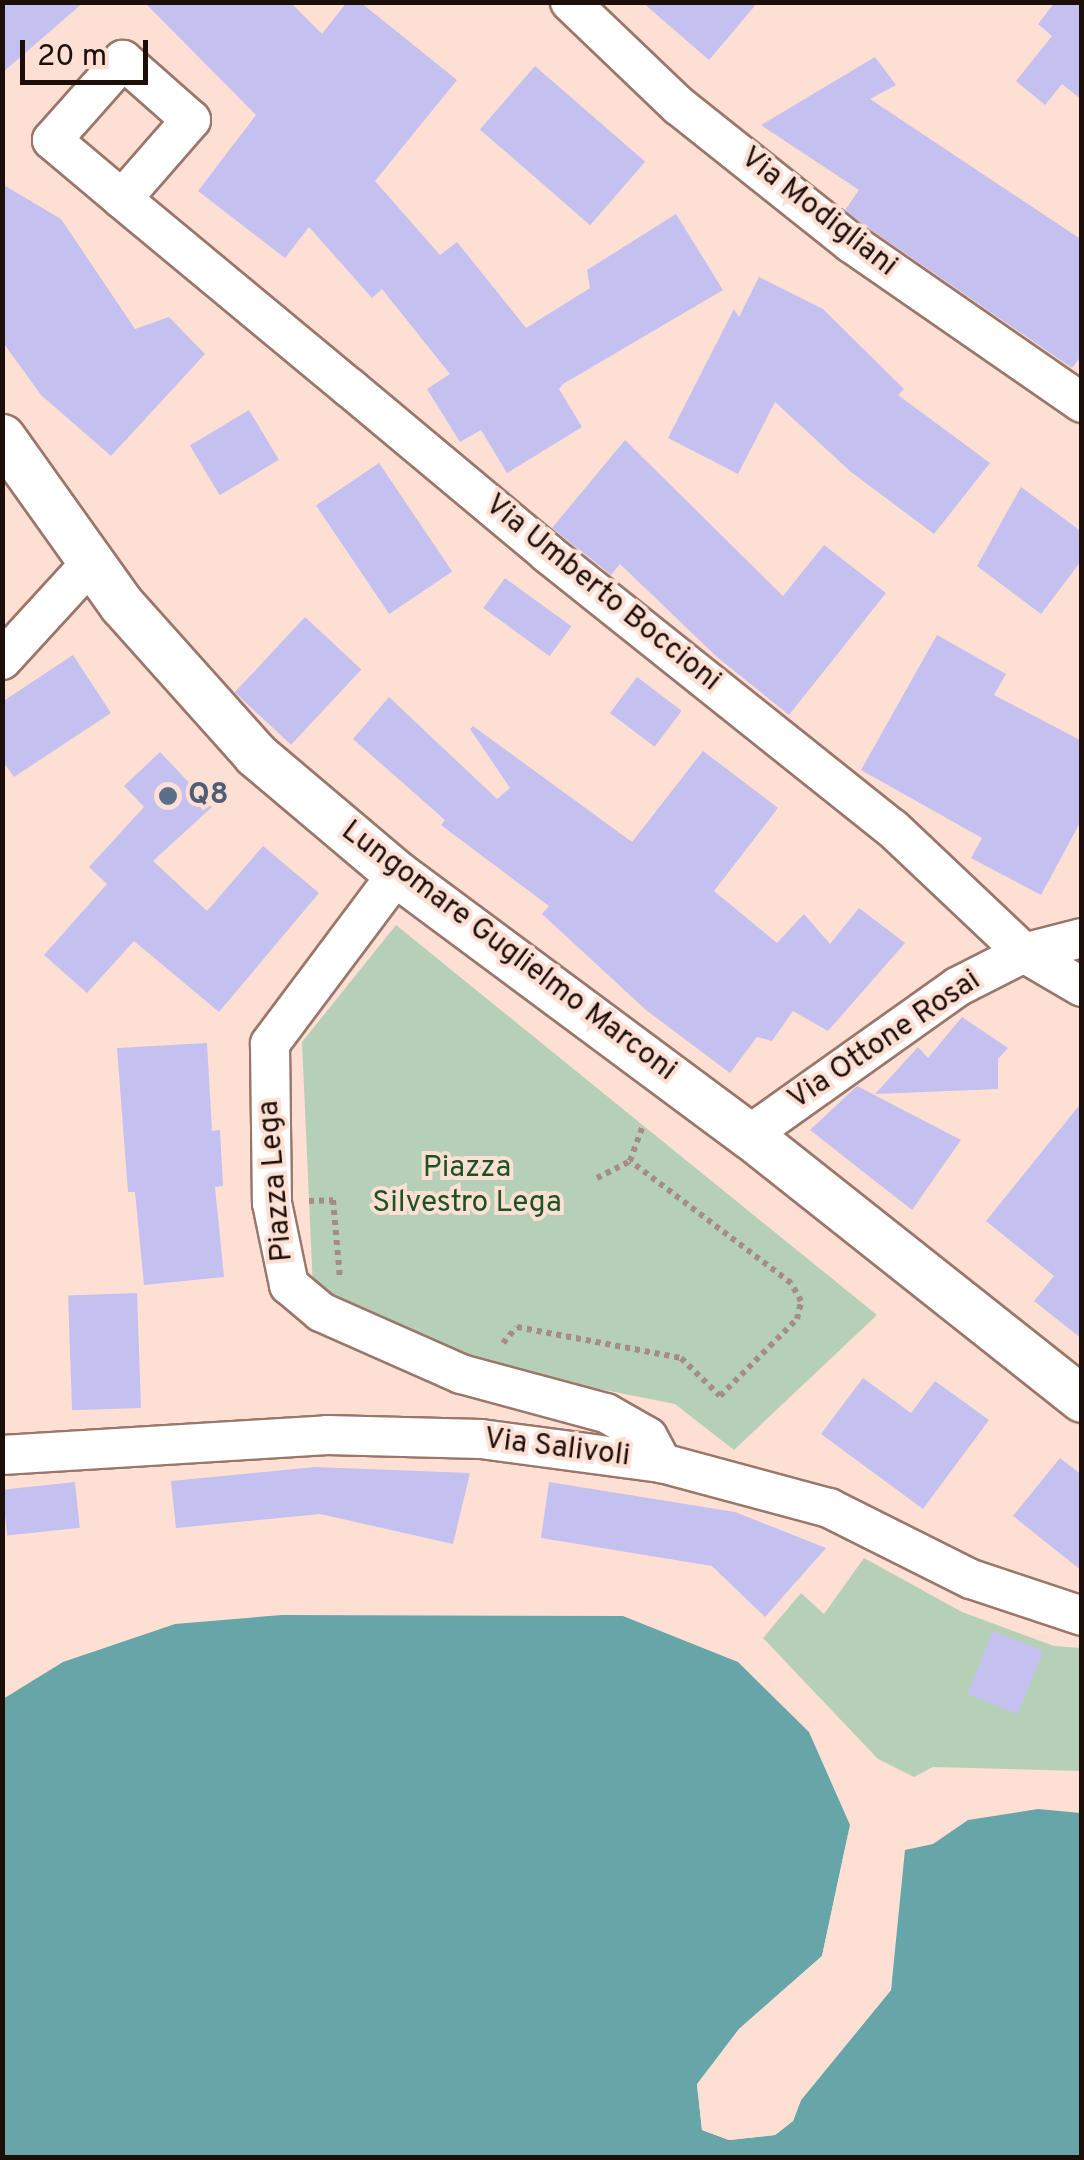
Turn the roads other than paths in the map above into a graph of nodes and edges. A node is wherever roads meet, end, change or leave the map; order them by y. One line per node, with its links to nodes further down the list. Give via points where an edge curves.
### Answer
1 (570, 2): 3 (street, Via Modigliani, via 679,106 851,243)
2 (122, 199): 9 (street, Via Umberto Boccioni, via 547,553 892,828)
3 (1082, 403)
4 (2, 437): 5 (street, Lungomare Guglielmo Marconi)
5 (90, 564): 6 (street); 7 (street, Lungomare Guglielmo Marconi, via 209,708)
6 (2, 660)
7 (397, 874): 11 (street, Lungomare Guglielmo Marconi); 14 (street, Piazza Lega, via 270,1044 272,1203 288,1285 321,1312 461,1374 606,1413 648,1437)
8 (1082, 938): 9 (street, Via Ottone Rosai)
9 (1024, 953): 10 (street, Via Umberto Boccioni); 11 (street, Via Ottone Rosai, via 957,987)
10 (1082, 987)
11 (749, 1134): 12 (street, Lungomare Guglielmo Marconi)
12 (1082, 1399)
13 (2, 1455): 14 (street, Via Salivoli, via 327,1434 481,1439)
14 (662, 1463): 15 (street, Via Salivoli, via 830,1508 970,1579)
15 (1082, 1616)

